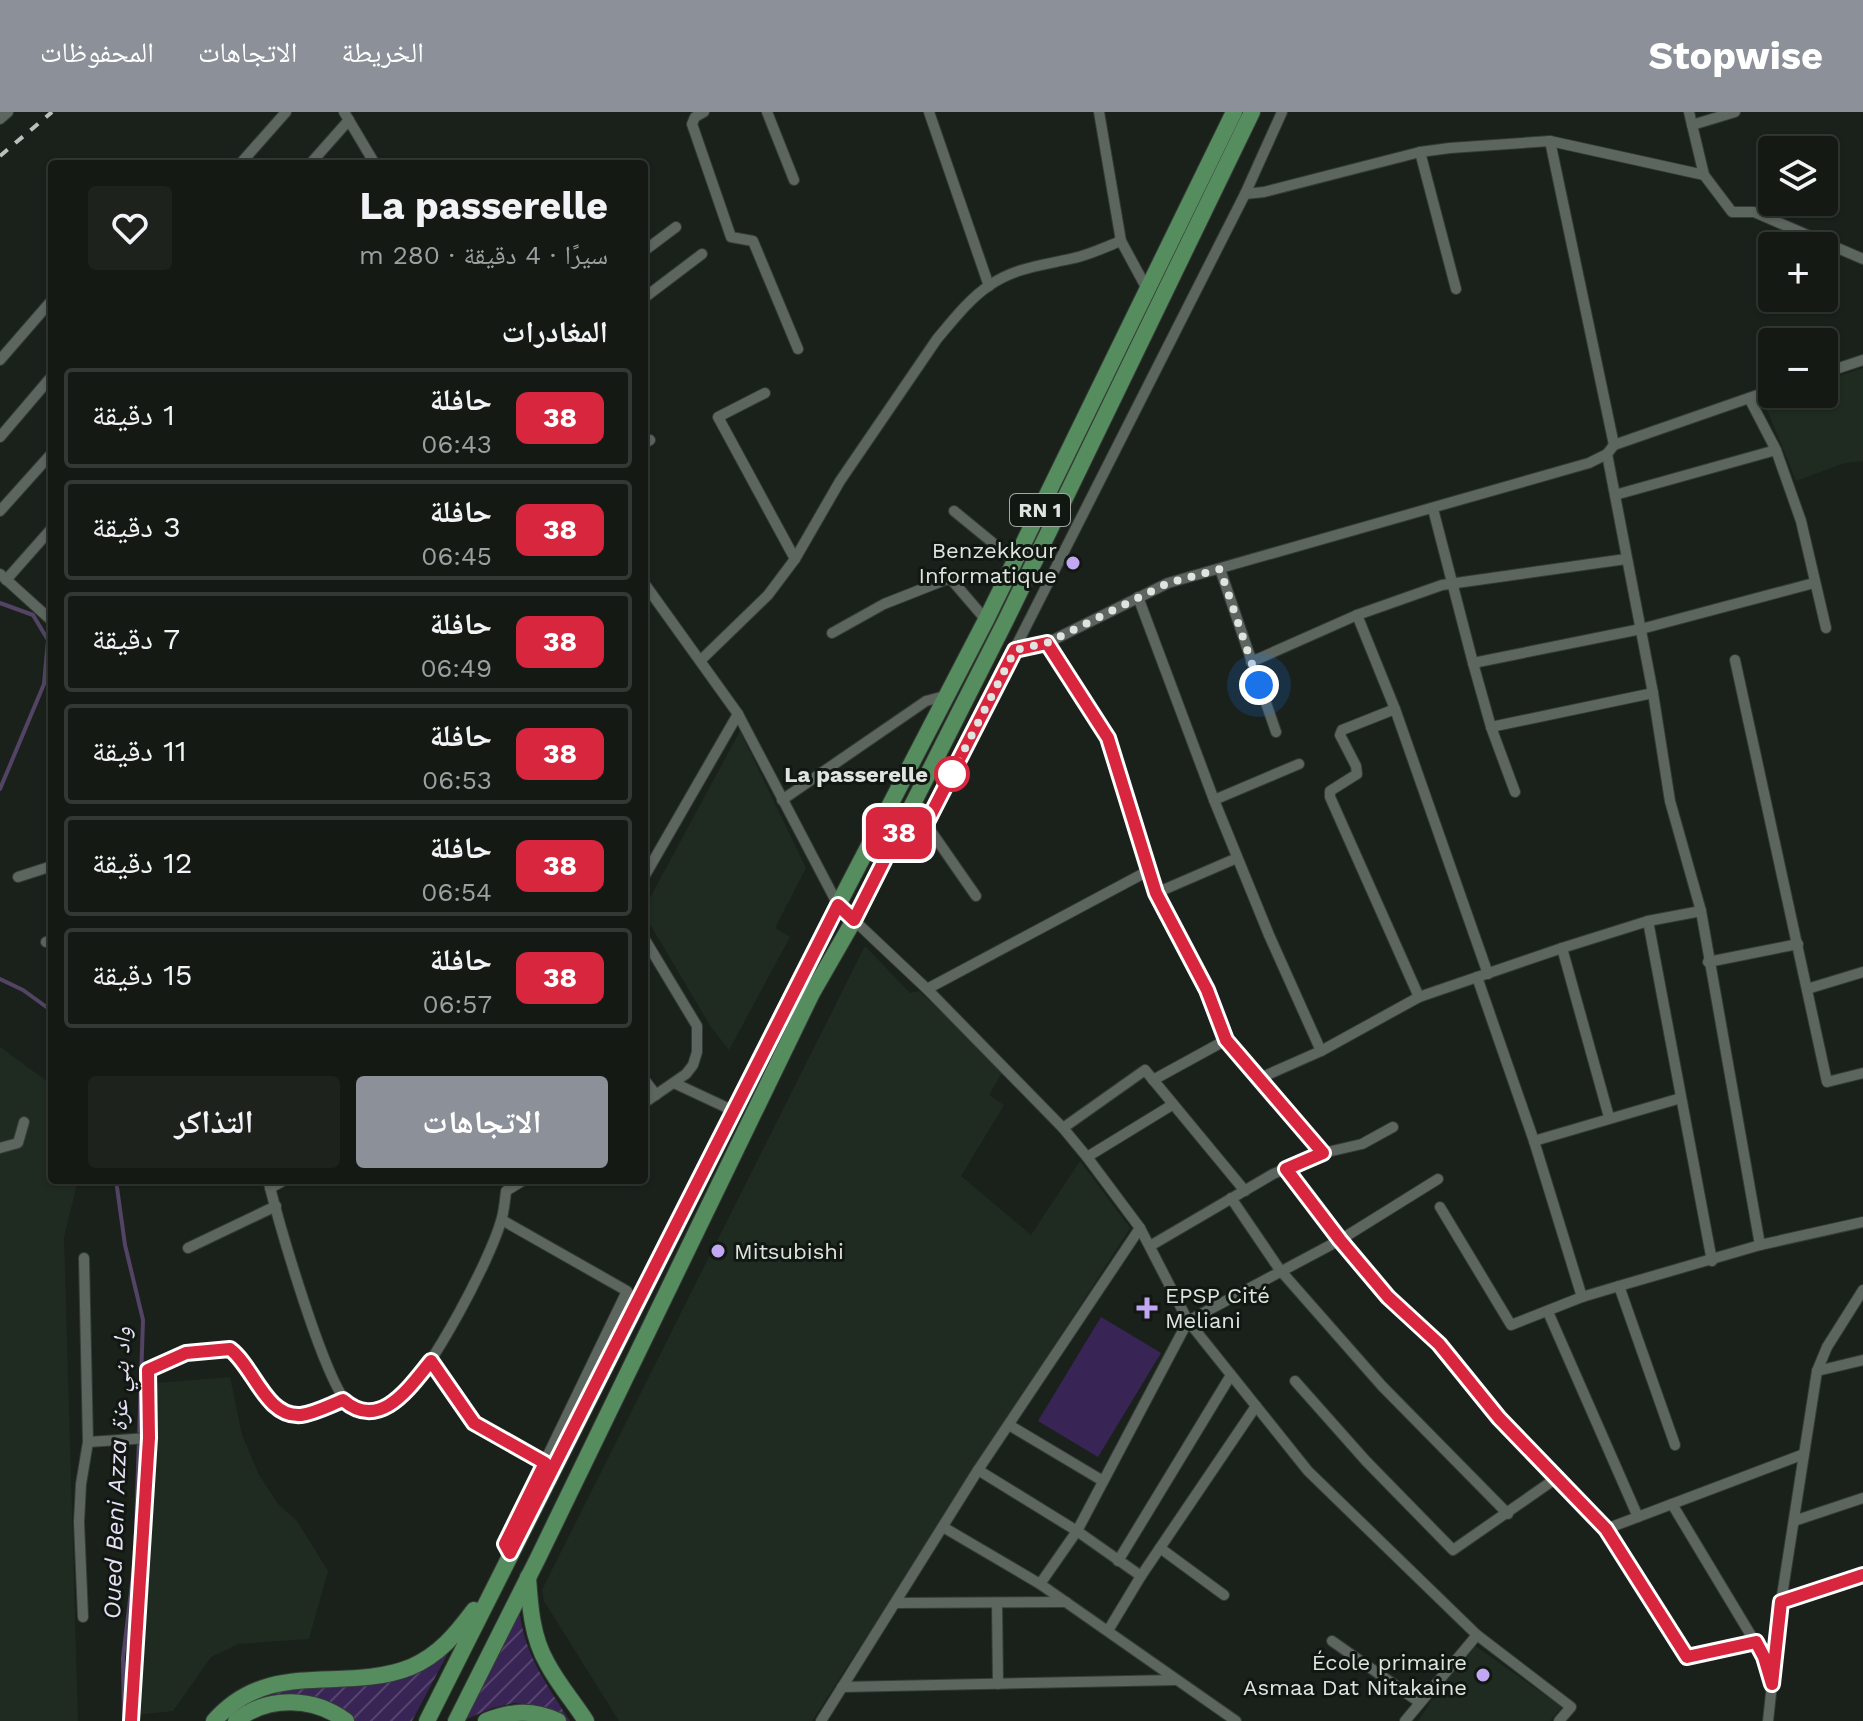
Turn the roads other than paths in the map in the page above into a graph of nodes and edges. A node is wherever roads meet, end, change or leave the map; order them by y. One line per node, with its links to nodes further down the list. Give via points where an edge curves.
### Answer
1 (8, 112): 13 (street)
2 (286, 112): 17 (street)
3 (704, 112): 33 (street, via 692,124 731,237 753,241)
4 (767, 112): 21 (street)
5 (929, 112): 28 (street)
6 (1099, 112): 24 (street)
7 (1234, 112): 29 (highway, RN 1)
8 (1252, 112): 82 (highway, RN 1)
9 (1282, 112): 22 (street)
10 (1689, 112): 14 (street)
11 (1735, 112): 14 (street)
12 (347, 116): 18 (street); 19 (street)
13 (0, 119)
14 (1692, 125): 20 (street)
15 (1550, 141): 16 (street); 20 (street); 42 (street)
16 (1420, 152): 22 (street); 30 (street)
17 (244, 160)
18 (313, 160)
19 (373, 160)
20 (1704, 175): 27 (street, via 1732,212 1754,212)
21 (794, 180)
22 (1245, 194): 66 (street)
23 (676, 227): 25 (street)
24 (1121, 241): 28 (street, via 1076,258 1036,265); 29 (street)
25 (648, 248)
26 (702, 254): 31 (street)
27 (1863, 259)
28 (989, 286): 50 (street, via 937,339 840,481)
29 (1147, 289): 52 (highway, RN 1)
30 (1456, 289)
31 (648, 295)
32 (48, 305): 34 (street)
33 (798, 349)
34 (0, 360)
35 (1863, 360): 36 (street)
36 (1838, 368)
37 (48, 381): 41 (street)
38 (765, 393): 50 (street, via 718,417)
39 (1758, 395): 40 (street)
40 (1749, 398): 42 (street); 43 (street)
41 (0, 437)
42 (1610, 449): 45 (street); 46 (street, via 1589,463)
43 (1776, 450): 45 (street); 55 (street, via 1801,521)
44 (48, 457): 47 (street)
45 (1615, 495): 51 (street)
46 (1433, 509): 53 (street); 56 (street)
47 (0, 511)
48 (954, 511): 52 (street)
49 (48, 532): 54 (street)
50 (795, 559): 67 (street, via 768,595)
51 (1626, 559): 56 (street); 63 (street)
52 (1015, 561): 61 (highway, RN 1)
53 (1220, 569): 58 (street); 69 (street)
54 (3, 577): 60 (street)
55 (1814, 583): 62 (street); 63 (street)
56 (1452, 584): 59 (street); 70 (street)
57 (648, 588): 67 (street)
58 (1138, 597): 65 (street); 80 (street)
59 (1357, 615): 69 (street); 73 (street)
60 (48, 617)
61 (986, 620): 64 (street, via 950,578 884,604); 72 (highway, RN 1)
62 (1826, 628)
63 (1641, 629): 70 (street); 71 (street)
64 (832, 633)
65 (1047, 643): 66 (street); 86 (street, via 1108,738)
66 (1015, 650): 81 (street)
67 (701, 660): 74 (street)
68 (1735, 660): 94 (street)
69 (1251, 662): 76 (street)
70 (1473, 663): 75 (street)
71 (1653, 693): 75 (street); 91 (street, via 1670,801)
72 (948, 695): 79 (street, via 926,701); 90 (highway, RN 1)
73 (1395, 709): 99 (street); 102 (street, via 1342,730 1357,774 1330,791 1330,797)
74 (738, 714): 79 (street); 85 (street)
75 (1491, 727): 78 (street)
76 (1276, 732)
77 (1299, 764): 80 (street)
78 (1515, 792)
79 (782, 800): 90 (street)
80 (1214, 800): 83 (street)
81 (926, 824): 82 (street); 89 (street)
82 (898, 833): 92 (highway, RN 1)
83 (1237, 858): 88 (street); 104 (street)
84 (48, 867): 87 (street)
85 (648, 870)
86 (1148, 871): 88 (street); 100 (street)
87 (18, 877)
88 (1156, 893): 103 (street, via 1207,990)
89 (976, 896)
90 (838, 905): 92 (street); 114 (highway, RN 1)
91 (1701, 911): 93 (street); 97 (street)
92 (854, 920): 100 (street); 175 (highway, RN 1, via 812,993)
93 (1648, 921): 96 (street); 111 (street)
94 (1798, 944): 97 (street); 101 (street)
95 (648, 945): 108 (street, via 697,1026 693,1065)
96 (1562, 948): 99 (street); 115 (street)
97 (1708, 962): 135 (street)
98 (1863, 972): 101 (street)
99 (1482, 975): 102 (street); 119 (street)
100 (927, 989): 118 (street)
101 (1807, 989): 105 (street, via 1827,1082)
102 (1419, 997): 104 (street)
103 (1226, 1040): 106 (street); 107 (street)
104 (1321, 1051): 106 (street)
105 (1863, 1073)
106 (1260, 1078): 121 (street)
107 (1153, 1080): 113 (street); 118 (street, via 1145,1070)
108 (674, 1083): 110 (street); 114 (street)
109 (648, 1084): 110 (street)
110 (656, 1095): 112 (street)
111 (1681, 1098): 115 (street); 139 (street)
112 (648, 1100)
113 (1172, 1105): 122 (street); 127 (street)
114 (734, 1111): 171 (highway, RN 1)
115 (1609, 1117): 119 (street)
116 (24, 1122): 120 (street, via 18,1143)
117 (1393, 1127): 121 (street, via 1362,1144)
118 (1063, 1128): 122 (street)
119 (1534, 1141): 143 (street)
120 (0, 1148)
121 (1323, 1153): 123 (street)
122 (1087, 1157): 133 (street)
123 (1286, 1169): 127 (street); 134 (street)
124 (1438, 1179): 134 (street)
125 (269, 1184): 129 (street)
126 (517, 1184): 131 (street, via 506,1191)
127 (1245, 1191): 128 (street)
128 (1231, 1198): 136 (street); 140 (street)
129 (276, 1206): 137 (street); 151 (street)
130 (1440, 1207): 144 (street, via 1511,1325)
131 (502, 1220): 147 (street); 158 (street, via 627,1291)
132 (1863, 1222): 135 (street)
133 (1140, 1228): 136 (street); 153 (street)
134 (1340, 1240): 140 (street); 160 (street)
135 (1760, 1245): 139 (street)
136 (1150, 1246): 145 (street)
137 (188, 1248)
138 (84, 1258): 155 (street)
139 (1712, 1261): 141 (street)
140 (1280, 1270): 145 (street); 164 (street, via 1382,1386)
141 (1619, 1286): 143 (street); 156 (street)
142 (1863, 1290): 148 (street)
143 (1582, 1297): 144 (street)
144 (1548, 1312): 165 (street)
145 (1188, 1321): 149 (street); 161 (street)
146 (1863, 1360): 148 (street)
147 (431, 1361): 151 (street, via 402,1397 380,1409 355,1411); 158 (street, via 474,1423)
148 (1817, 1371): 157 (street)
149 (1231, 1375): 152 (street); 172 (street)
150 (1295, 1381): 164 (street, via 1453,1550)
151 (343, 1400): 154 (street, via 302,1415 283,1413 230,1349 186,1353 148,1370)
152 (1256, 1406): 170 (street); 184 (street, via 1308,1471)
153 (1009, 1425): 159 (street); 161 (street)
154 (149, 1438): 155 (street); 192 (street)
155 (88, 1442): 182 (street, via 79,1522)
156 (1675, 1445)
157 (1804, 1454): 163 (street); 166 (street)
158 (545, 1463): 171 (street, via 505,1544)
159 (978, 1470): 167 (street); 169 (street)
160 (1558, 1477): 164 (street); 168 (street)
161 (1103, 1481): 169 (street)
162 (1863, 1498): 166 (street)
163 (1672, 1504): 165 (street); 186 (street)
164 (1508, 1514)
165 (1638, 1517): 168 (street)
166 (1794, 1521): 179 (street)
167 (943, 1527): 176 (street); 180 (street)
168 (1606, 1529): 186 (street, via 1687,1657)
169 (1077, 1531): 172 (street); 176 (street)
170 (1160, 1548): 174 (street); 177 (street)
171 (509, 1558): 193 (highway, via 462,1627 427,1658 383,1674 282,1682 249,1693); 196 (highway, RN 1)
172 (1118, 1561): 174 (street)
173 (1863, 1575): 179 (street)
174 (1141, 1576): 183 (street)
175 (528, 1577): 197 (highway, RN 1); 200 (highway, via 539,1647)
176 (1040, 1584): 178 (street)
177 (1224, 1595)
178 (1066, 1602): 181 (street); 183 (street)
179 (1781, 1602): 189 (street)
180 (896, 1603): 181 (street); 190 (street)
181 (997, 1603): 188 (street)
182 (83, 1617)
183 (1109, 1629): 187 (street)
184 (1477, 1635): 191 (street); 204 (street, via 1571,1707)
185 (1332, 1641): 191 (street)
186 (1756, 1642): 189 (street)
187 (1177, 1680): 188 (street); 202 (street)
188 (998, 1684): 190 (street)
189 (1772, 1684): 205 (street)
190 (842, 1687): 201 (street)
191 (1419, 1702): 203 (street)
192 (131, 1721)
193 (214, 1721)
194 (236, 1721): 195 (highway, via 265,1707 295,1702 326,1709)
195 (346, 1721)
196 (427, 1721)
197 (456, 1721)
198 (486, 1721): 199 (highway, via 509,1712)
199 (558, 1721)
200 (586, 1721)
201 (821, 1721)
202 (1236, 1721)
203 (1405, 1721)
204 (1559, 1721)
205 (1768, 1721)

